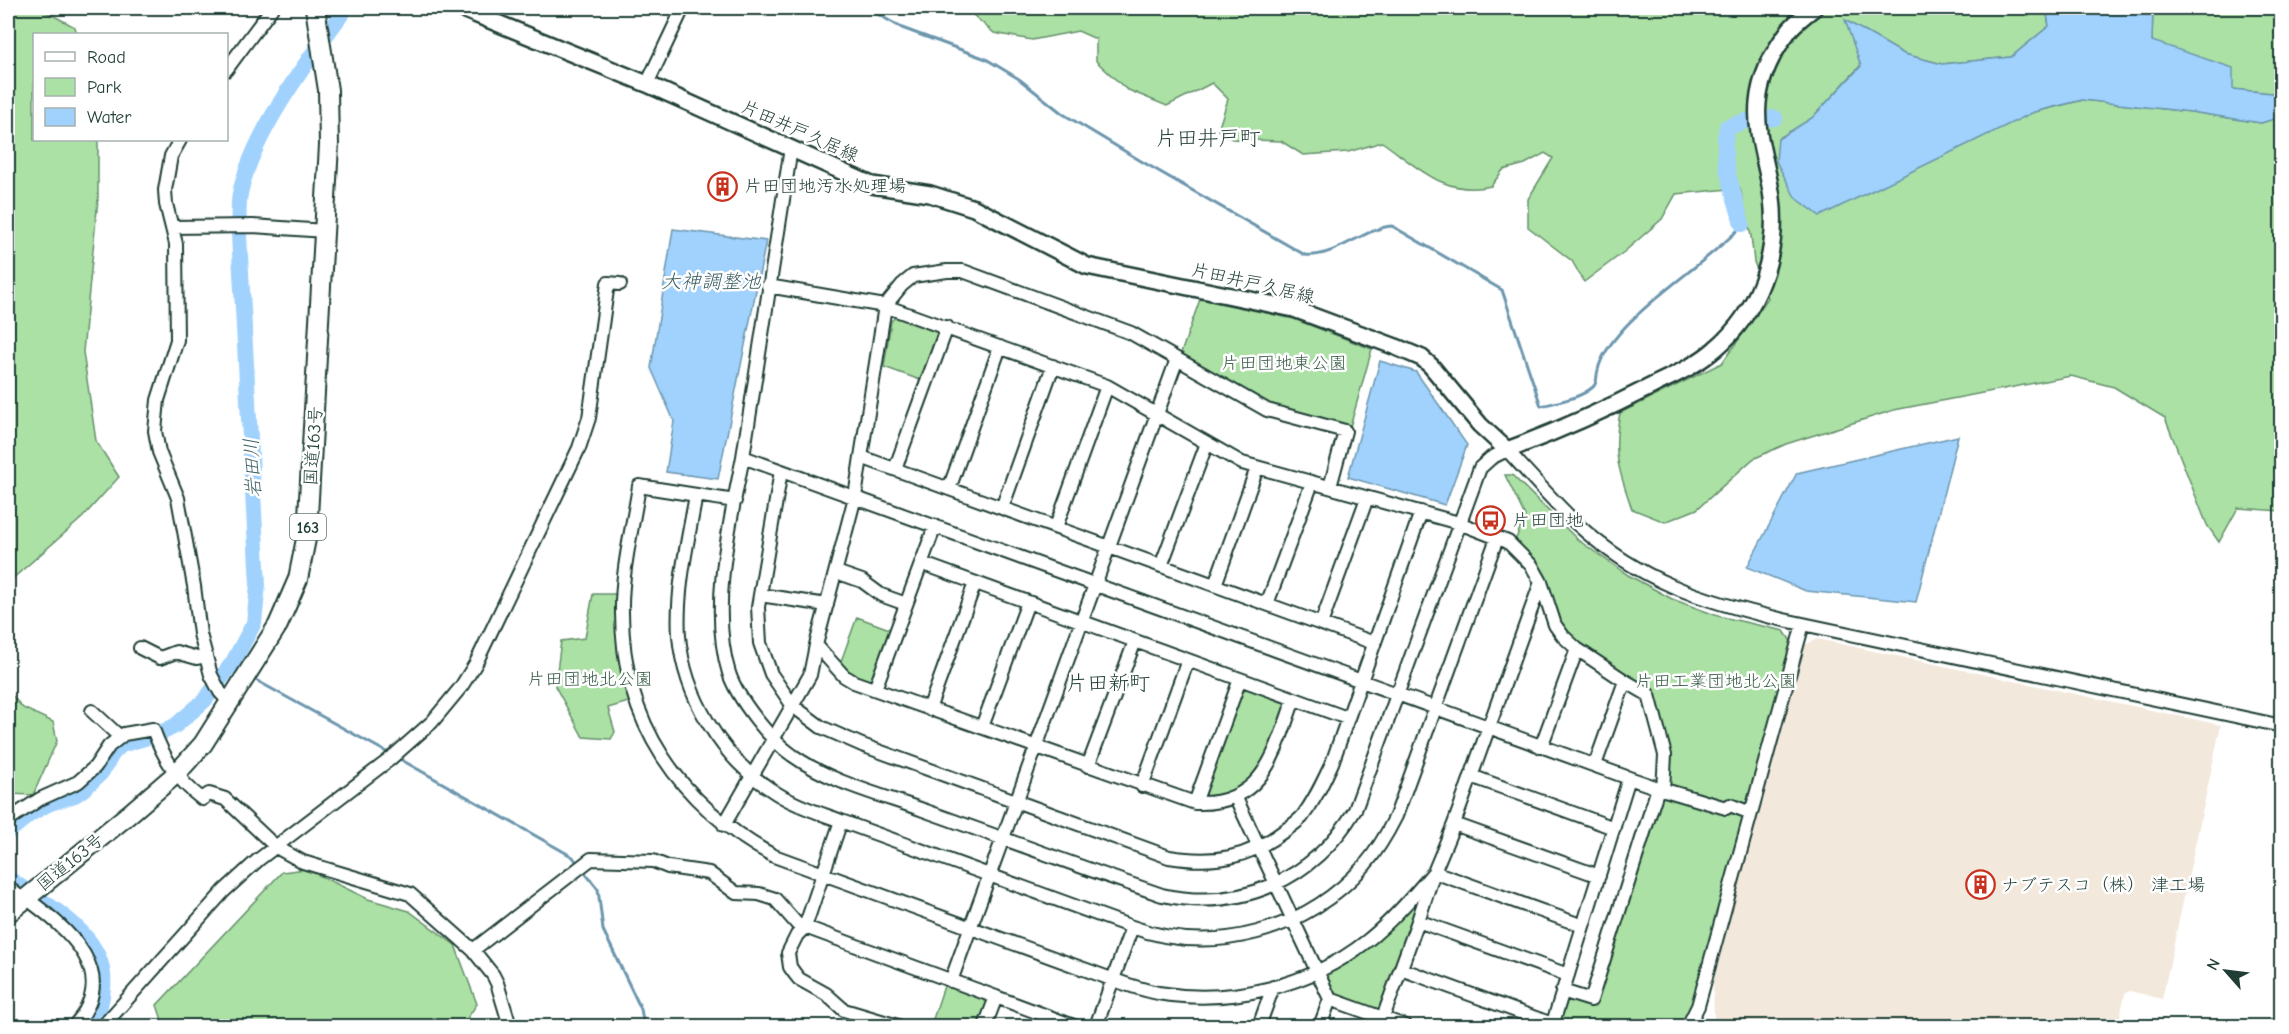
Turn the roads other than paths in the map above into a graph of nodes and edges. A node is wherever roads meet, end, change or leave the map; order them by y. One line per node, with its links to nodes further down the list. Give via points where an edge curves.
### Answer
1 (270, 8): 6 (street)
2 (315, 8): 11 (highway, 国道163号 / 163, via 328,90)
3 (460, 8): 7 (main road, 片田井戸久居線)
4 (682, 8): 7 (street)
5 (1814, 8): 22 (main road, via 1791,29 1767,68 1761,86 1759,137 1772,197 1771,254 1761,285 1739,323 1715,349 1688,368 1616,404)
6 (228, 67)
7 (647, 84): 9 (main road, 片田井戸久居線)
8 (179, 141): 10 (street, via 171,156 165,189)
9 (791, 148): 13 (street); 22 (main road, 片田井戸久居線, via 872,185 930,194 974,208 1087,266 1294,309 1422,358)
10 (172, 227): 11 (street, via 249,226); 62 (street, via 176,244 177,340 158,400 155,431 159,452 178,498)
11 (325, 231): 69 (highway, 国道163号 / 163, via 303,559 278,625)
12 (620, 285): 101 (street, via 608,283 589,418 579,448 476,663 432,722)
13 (768, 286): 14 (street); 23 (street)
14 (885, 306): 15 (street); 17 (street, via 913,276 957,270 1131,333); 24 (street)
15 (947, 327): 16 (street); 26 (street)
16 (1000, 347): 18 (street); 30 (street)
17 (1177, 359): 20 (street); 29 (street, via 1267,410 1345,431)
18 (1053, 366): 19 (street); 35 (street)
19 (1107, 386): 20 (street); 39 (street)
20 (1157, 414): 21 (street); 41 (street)
21 (1207, 443): 25 (street); 43 (street)
22 (1507, 450): 37 (street, via 1480,468); 56 (street, via 1577,524 1631,564 1703,599)
23 (743, 457): 27 (street); 34 (street)
24 (861, 457): 26 (street); 32 (street)
25 (1257, 468): 28 (street); 48 (street)
26 (895, 469): 30 (street)
27 (781, 471): 32 (street); 49 (street)
28 (1312, 483): 29 (street); 52 (street)
29 (1330, 488): 33 (street)
30 (949, 489): 35 (street)
31 (696, 495): 34 (street); 87 (street, via 680,601 679,638 697,702 729,752); 98 (street, via 639,486 622,599 623,643 632,688 654,743 680,781)
32 (855, 497): 38 (street); 44 (street)
33 (1367, 498): 36 (street); 55 (street)
34 (735, 501): 80 (street, via 720,607 724,651 743,701)
35 (1002, 508): 39 (street)
36 (1422, 512): 37 (street); 58 (street)
37 (1459, 524): 40 (street); 68 (street)
38 (935, 526): 42 (street); 47 (street)
39 (1056, 527): 41 (street)
40 (1497, 538): 45 (street, via 1517,549); 72 (street)
41 (1108, 546): 43 (street); 47 (street)
42 (921, 563): 46 (street); 51 (street)
43 (1161, 566): 48 (street)
44 (836, 572): 51 (street); 53 (street)
45 (1541, 582): 61 (street, via 1555,625); 78 (street)
46 (975, 583): 50 (street); 73 (street)
47 (1095, 584): 54 (street); 65 (street)
48 (1215, 585): 52 (street)
49 (760, 595): 53 (street); 71 (street, via 760,643 771,674)
50 (1028, 602): 54 (street); 77 (street)
51 (906, 604): 67 (street)
52 (1267, 604): 55 (street)
53 (827, 605): 59 (street)
54 (1081, 621): 57 (street); 81 (street)
55 (1321, 624): 58 (street)
56 (1803, 624): 76 (street); 94 (street)
57 (1136, 641): 63 (street); 84 (street)
58 (1374, 643): 65 (street)
59 (816, 645): 67 (street, via 844,676); 71 (street, via 810,675)
60 (140, 648): 62 (street, via 160,658 176,652)
61 (1577, 649): 66 (street); 82 (street)
62 (206, 656): 69 (street, via 211,675)
63 (1188, 660): 64 (street); 89 (street)
64 (1240, 679): 70 (street); 93 (street)
65 (1361, 681): 68 (street); 75 (street)
66 (1625, 681): 83 (street); 90 (street, via 1649,695 1665,755)
67 (875, 689): 73 (street)
68 (1398, 695): 72 (street); 107 (street, via 1349,820 1314,860)
69 (225, 698): 85 (highway, 国道163号 / 163, via 208,738)
70 (1294, 699): 75 (street); 91 (street, via 1267,768 1254,784)
71 (793, 706): 80 (street); 92 (street, via 840,737)
72 (1435, 708): 78 (street); 111 (street, via 1396,816 1383,841 1342,888)
73 (929, 709): 77 (street)
74 (92, 711): 79 (street)
75 (1347, 718): 102 (street, via 1320,791 1301,819)
76 (2282, 726)
77 (982, 727): 81 (street)
78 (1488, 728): 82 (street); 86 (street)
79 (120, 737): 85 (street, via 153,729 164,758); 95 (street, via 78,782 40,799)
80 (773, 741): 87 (street); 100 (street, via 827,774)
81 (1035, 747): 84 (street); 92 (street)
82 (1541, 747): 83 (street)
83 (1594, 765): 88 (street)
84 (1088, 766): 89 (street)
85 (177, 773): 101 (street, via 202,799 209,794 225,799); 109 (highway, 国道163号 / 163)
86 (1471, 776): 97 (street); 99 (street)
87 (752, 777): 96 (street, via 793,802); 98 (street)
88 (1629, 778): 90 (street); 99 (street)
89 (1142, 786): 93 (street)
90 (1660, 789): 94 (street); 124 (street, via 1590,1000)
91 (1235, 796): 93 (street, via 1219,802); 102 (street)
92 (1016, 800): 100 (street); 102 (street, via 1169,856 1221,859 1245,855)
93 (1195, 803)
94 (1751, 813): 139 (street, via 1698,1006)
95 (8, 820)
96 (841, 822): 104 (street); 105 (street)
97 (1454, 824): 103 (street); 106 (street)
98 (724, 825): 104 (street, via 774,856)
99 (1614, 828): 106 (street)
100 (1002, 838): 105 (street); 107 (street, via 1162,896 1216,901)
101 (276, 847): 117 (street, via 303,862 410,894); 130 (street, via 224,891)
102 (1259, 847): 107 (street)
103 (1434, 872): 112 (street); 113 (street); 119 (street, via 1375,934)
104 (823, 875): 114 (street); 116 (street)
105 (989, 875): 115 (street); 116 (street)
106 (1599, 876): 113 (street)
107 (1276, 884): 111 (street)
108 (8, 887): 109 (street)
109 (28, 896): 110 (highway, 国道163号 / 163); 129 (street, via 78,945 91,968 90,1000)
110 (8, 913)
111 (1293, 920): 115 (street, via 1247,935 1202,940); 119 (street)
112 (1418, 921): 118 (street); 120 (street)
113 (1583, 926): 120 (street)
114 (805, 927): 117 (street, via 797,924 775,899 736,893 709,873 653,861 591,859); 122 (street); 132 (street, via 788,953 790,967 799,979 844,1010)
115 (1132, 927): 121 (street)
116 (970, 928): 121 (street); 122 (street)
117 (474, 950): 131 (street, via 497,983)
118 (1401, 969): 127 (street); 128 (street)
119 (1317, 972): 123 (street); 126 (street)
120 (1568, 975): 124 (street)
121 (1113, 980): 123 (street, via 1159,993 1206,997); 135 (street)
122 (951, 981): 125 (street)
123 (1273, 987): 136 (street)
124 (1562, 992): 128 (street)
125 (996, 997): 133 (street); 134 (street)
126 (1330, 999): 127 (street); 137 (street)
127 (1381, 1022): 138 (street)
128 (1552, 1025)
129 (74, 1026)
130 (103, 1026)
131 (510, 1026)
132 (898, 1026)
133 (985, 1026)
134 (1074, 1026)
135 (1096, 1026)
136 (1259, 1026)
137 (1320, 1026)
138 (1405, 1026)
139 (1688, 1026)

